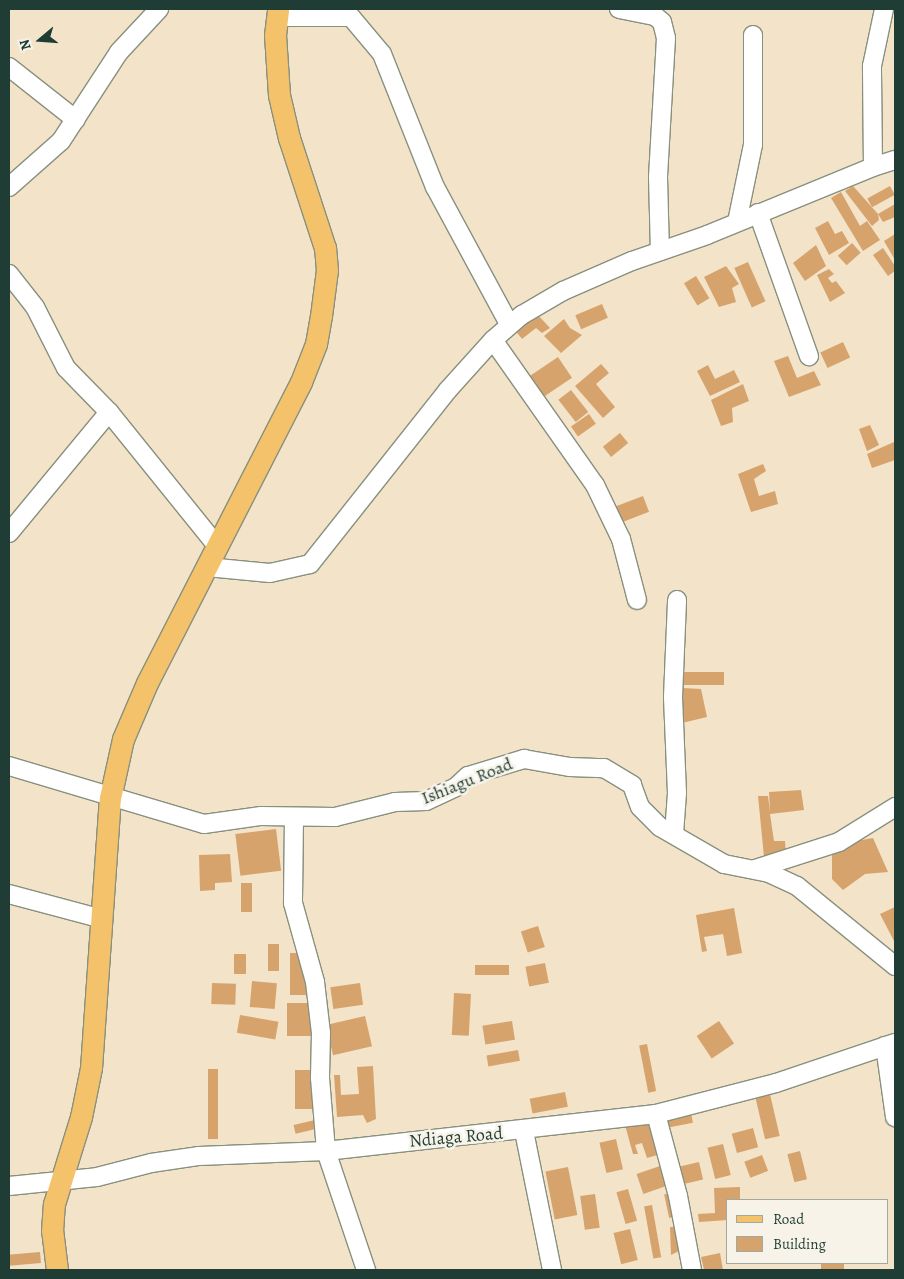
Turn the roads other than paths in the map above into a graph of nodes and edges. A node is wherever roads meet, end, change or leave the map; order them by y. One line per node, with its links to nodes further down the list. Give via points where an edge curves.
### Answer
1 (160, 9): 7 (street, via 119,52)
2 (619, 9): 13 (street, via 655,16 662,22 666,38 658,168)
3 (884, 9): 9 (street, via 872,66)
4 (278, 13): 15 (street, via 352,17 382,54 436,187); 20 (main road, via 275,35 280,95 289,138 325,248 327,270 316,344 302,382)
5 (753, 35): 12 (street, via 753,145)
6 (9, 67): 7 (street)
7 (76, 120): 10 (street, via 60,141)
8 (895, 160): 9 (street)
9 (873, 167): 11 (street)
10 (9, 187)
11 (758, 213): 12 (street); 17 (street)
12 (737, 222): 13 (street)
13 (660, 251): 15 (street, via 563,291)
14 (9, 274): 18 (street, via 35,307 66,368)
15 (510, 324): 16 (street)
16 (493, 340): 21 (street, via 447,392 310,564 270,573); 22 (street, via 600,494 621,539)
17 (809, 356)
18 (109, 412): 19 (street); 20 (street)
19 (9, 533)
20 (217, 546): 21 (main road)
21 (207, 567): 25 (main road, via 133,712 123,739)
22 (637, 600)
23 (677, 600): 28 (street, via 673,697 677,794)
24 (9, 766): 25 (street, Ishiagu Road)
25 (110, 798): 27 (street, Ishiagu Road, via 204,824 261,816); 31 (main road)
26 (895, 807): 29 (street, via 839,842)
27 (294, 818): 28 (street, Ishiagu Road, via 336,817 387,803 426,801 456,787 468,776 524,759 570,767 604,768 632,785 640,807 650,820); 37 (street, via 293,903 315,982 321,1033 320,1078)
28 (674, 834): 29 (street, Ishiagu Road, via 724,864)
29 (752, 870): 32 (street, Ishiagu Road, via 778,877 812,895)
30 (9, 894): 31 (street)
31 (102, 919): 38 (main road, via 91,1068)
32 (895, 966)
33 (890, 1044): 34 (street, Ndiaga Road, via 776,1083); 35 (street)
34 (656, 1114): 36 (street, Ndiaga Road); 43 (street, via 678,1196)
35 (895, 1116)
36 (524, 1131): 37 (street, Ndiaga Road); 42 (street)
37 (326, 1150): 38 (street, Ndiaga Road, via 199,1156); 41 (street)
38 (62, 1181): 39 (street, Ndiaga Road); 40 (main road, via 54,1204 52,1231)
39 (9, 1186)
40 (57, 1270)
41 (366, 1270)
42 (552, 1270)
43 (692, 1270)

